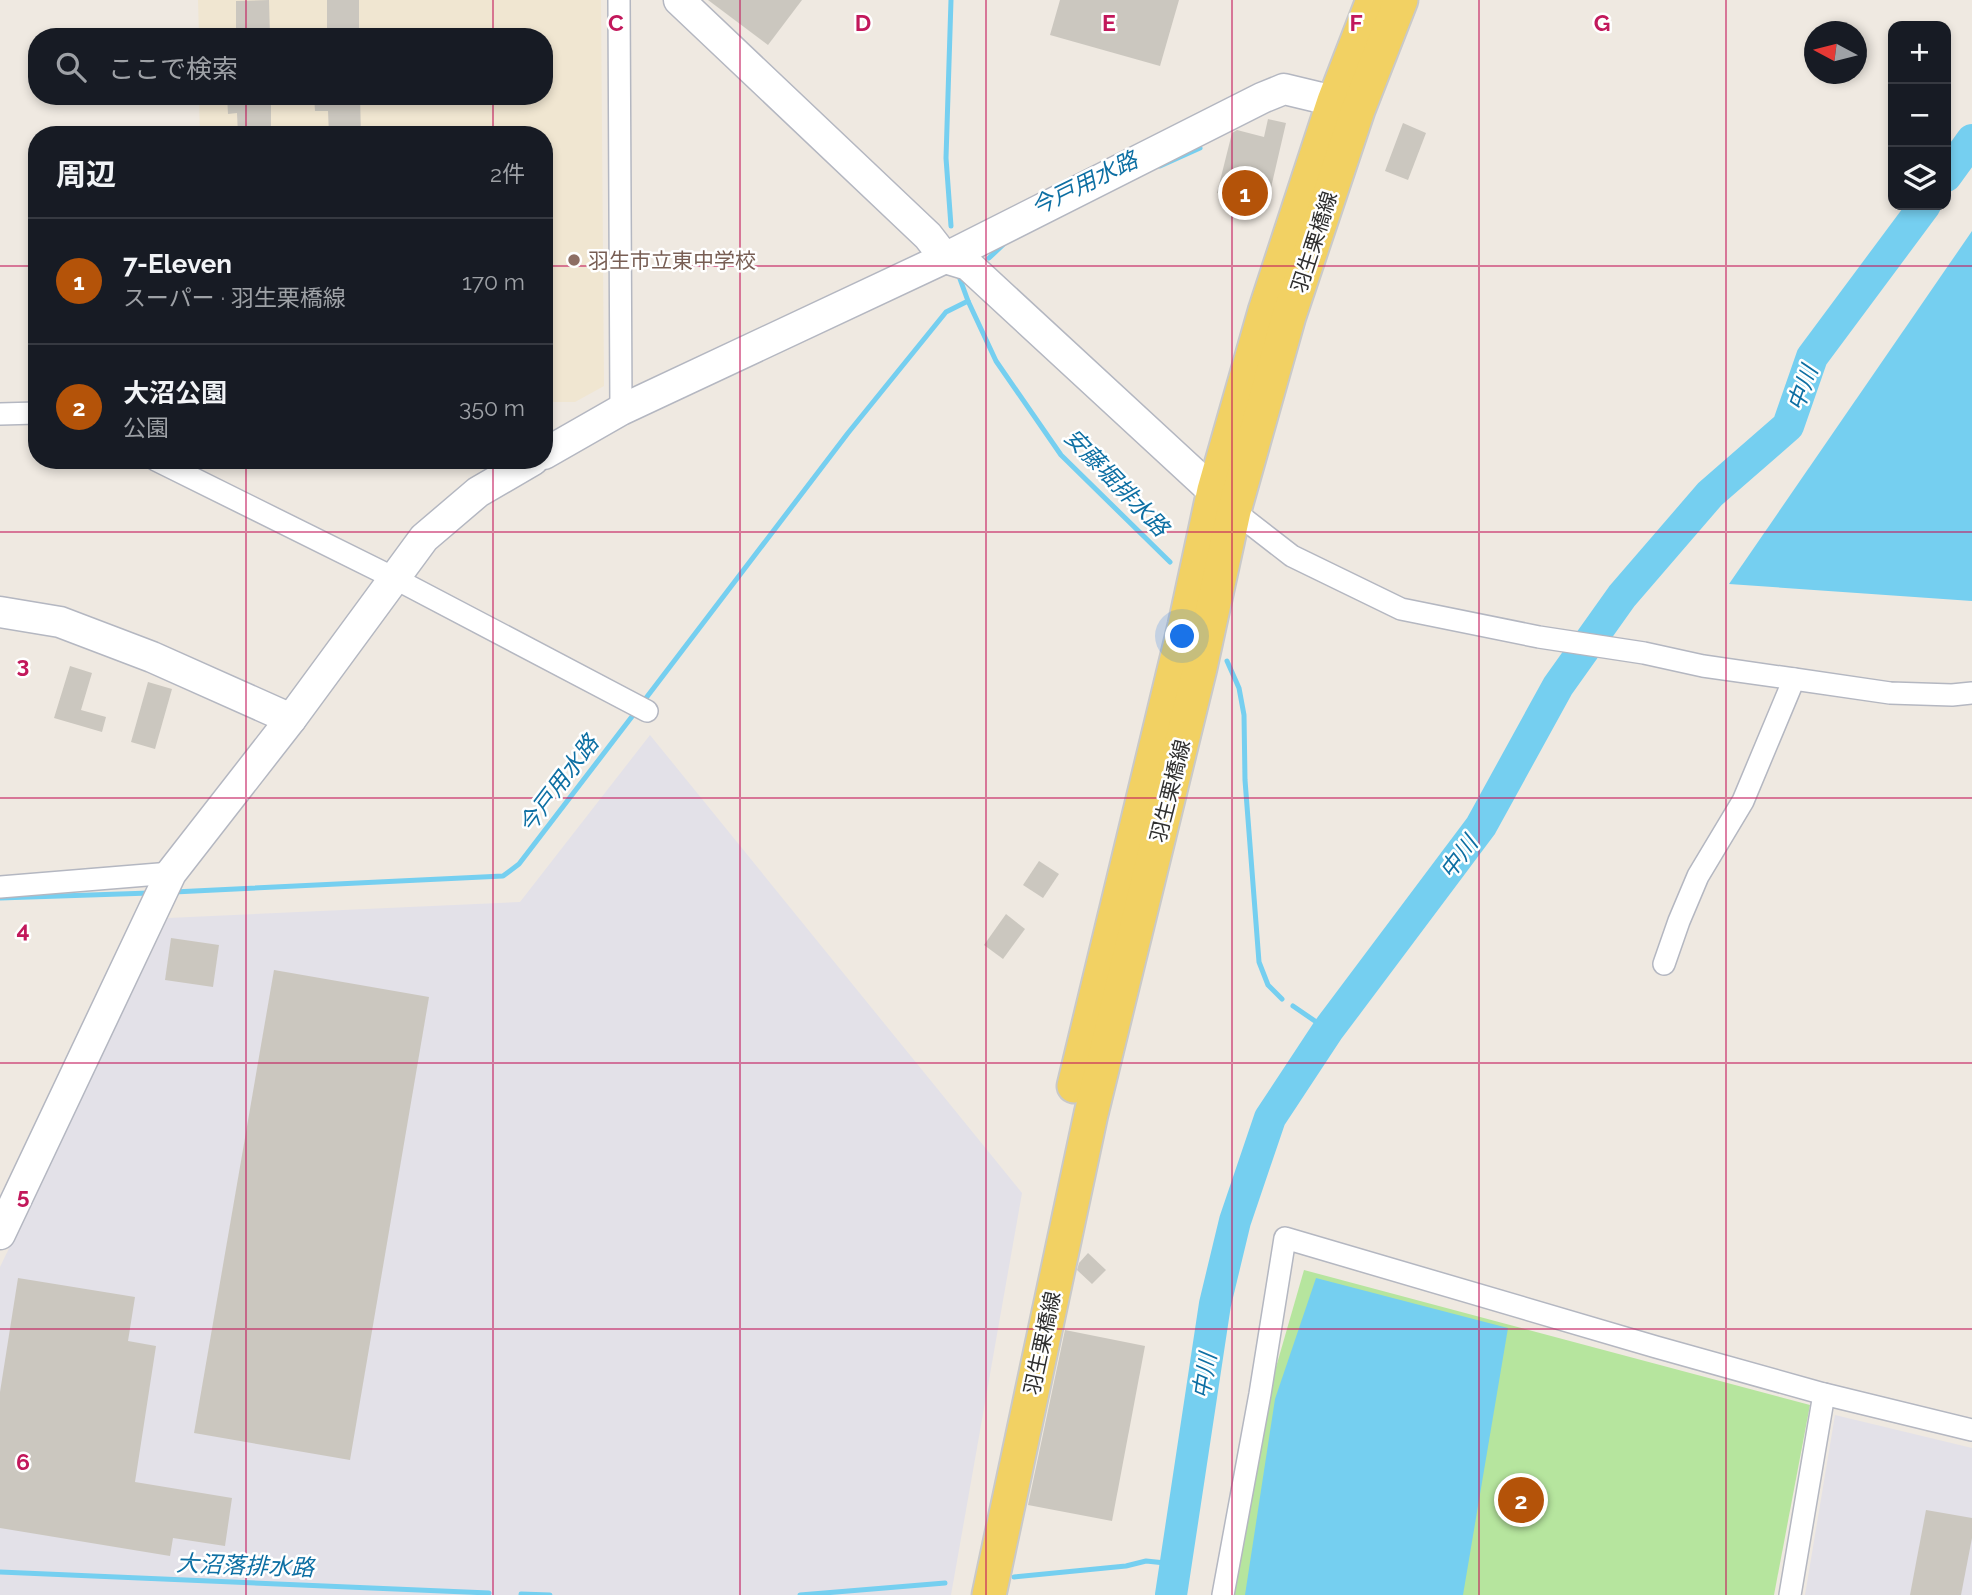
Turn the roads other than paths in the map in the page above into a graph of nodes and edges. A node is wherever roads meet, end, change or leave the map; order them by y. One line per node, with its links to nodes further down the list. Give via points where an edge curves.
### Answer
1 (619, 0): 7 (street)
2 (679, 0): 6 (street)
3 (1373, 0): 5 (main road, 羽生栗橋線)
4 (1401, 0): 5 (main road, 羽生栗橋線)
5 (1345, 106): 6 (street, via 1284,89); 13 (main road, 羽生栗橋線, via 1289,316)
6 (946, 258): 7 (street); 13 (street, via 968,265)
7 (621, 410): 10 (street)
8 (28, 413): 9 (street)
9 (0, 414)
10 (553, 449)
11 (174, 469): 14 (street)
12 (518, 469): 14 (street, via 478,492 424,538)
13 (1224, 500): 16 (street, via 1292,556 1401,609 1538,637); 26 (main road, 羽生栗橋線, via 1182,639 1068,1110); 27 (main road, 羽生栗橋線, via 1200,668 1091,1114)
14 (394, 578): 18 (street); 19 (street)
15 (0, 612): 19 (street, via 60,622)
16 (1794, 679): 17 (street, via 1891,693); 22 (street, via 1743,801 1698,876)
17 (1972, 693)
18 (647, 711)
19 (291, 719): 20 (street)
20 (171, 873): 21 (street); 23 (street)
21 (0, 887)
22 (1664, 964)
23 (0, 1234)
24 (1824, 1394): 25 (street); 28 (street, via 1285,1238); 29 (street)
25 (1972, 1430)
26 (967, 1595)
27 (989, 1595)
28 (1223, 1595)
29 (1790, 1595)

